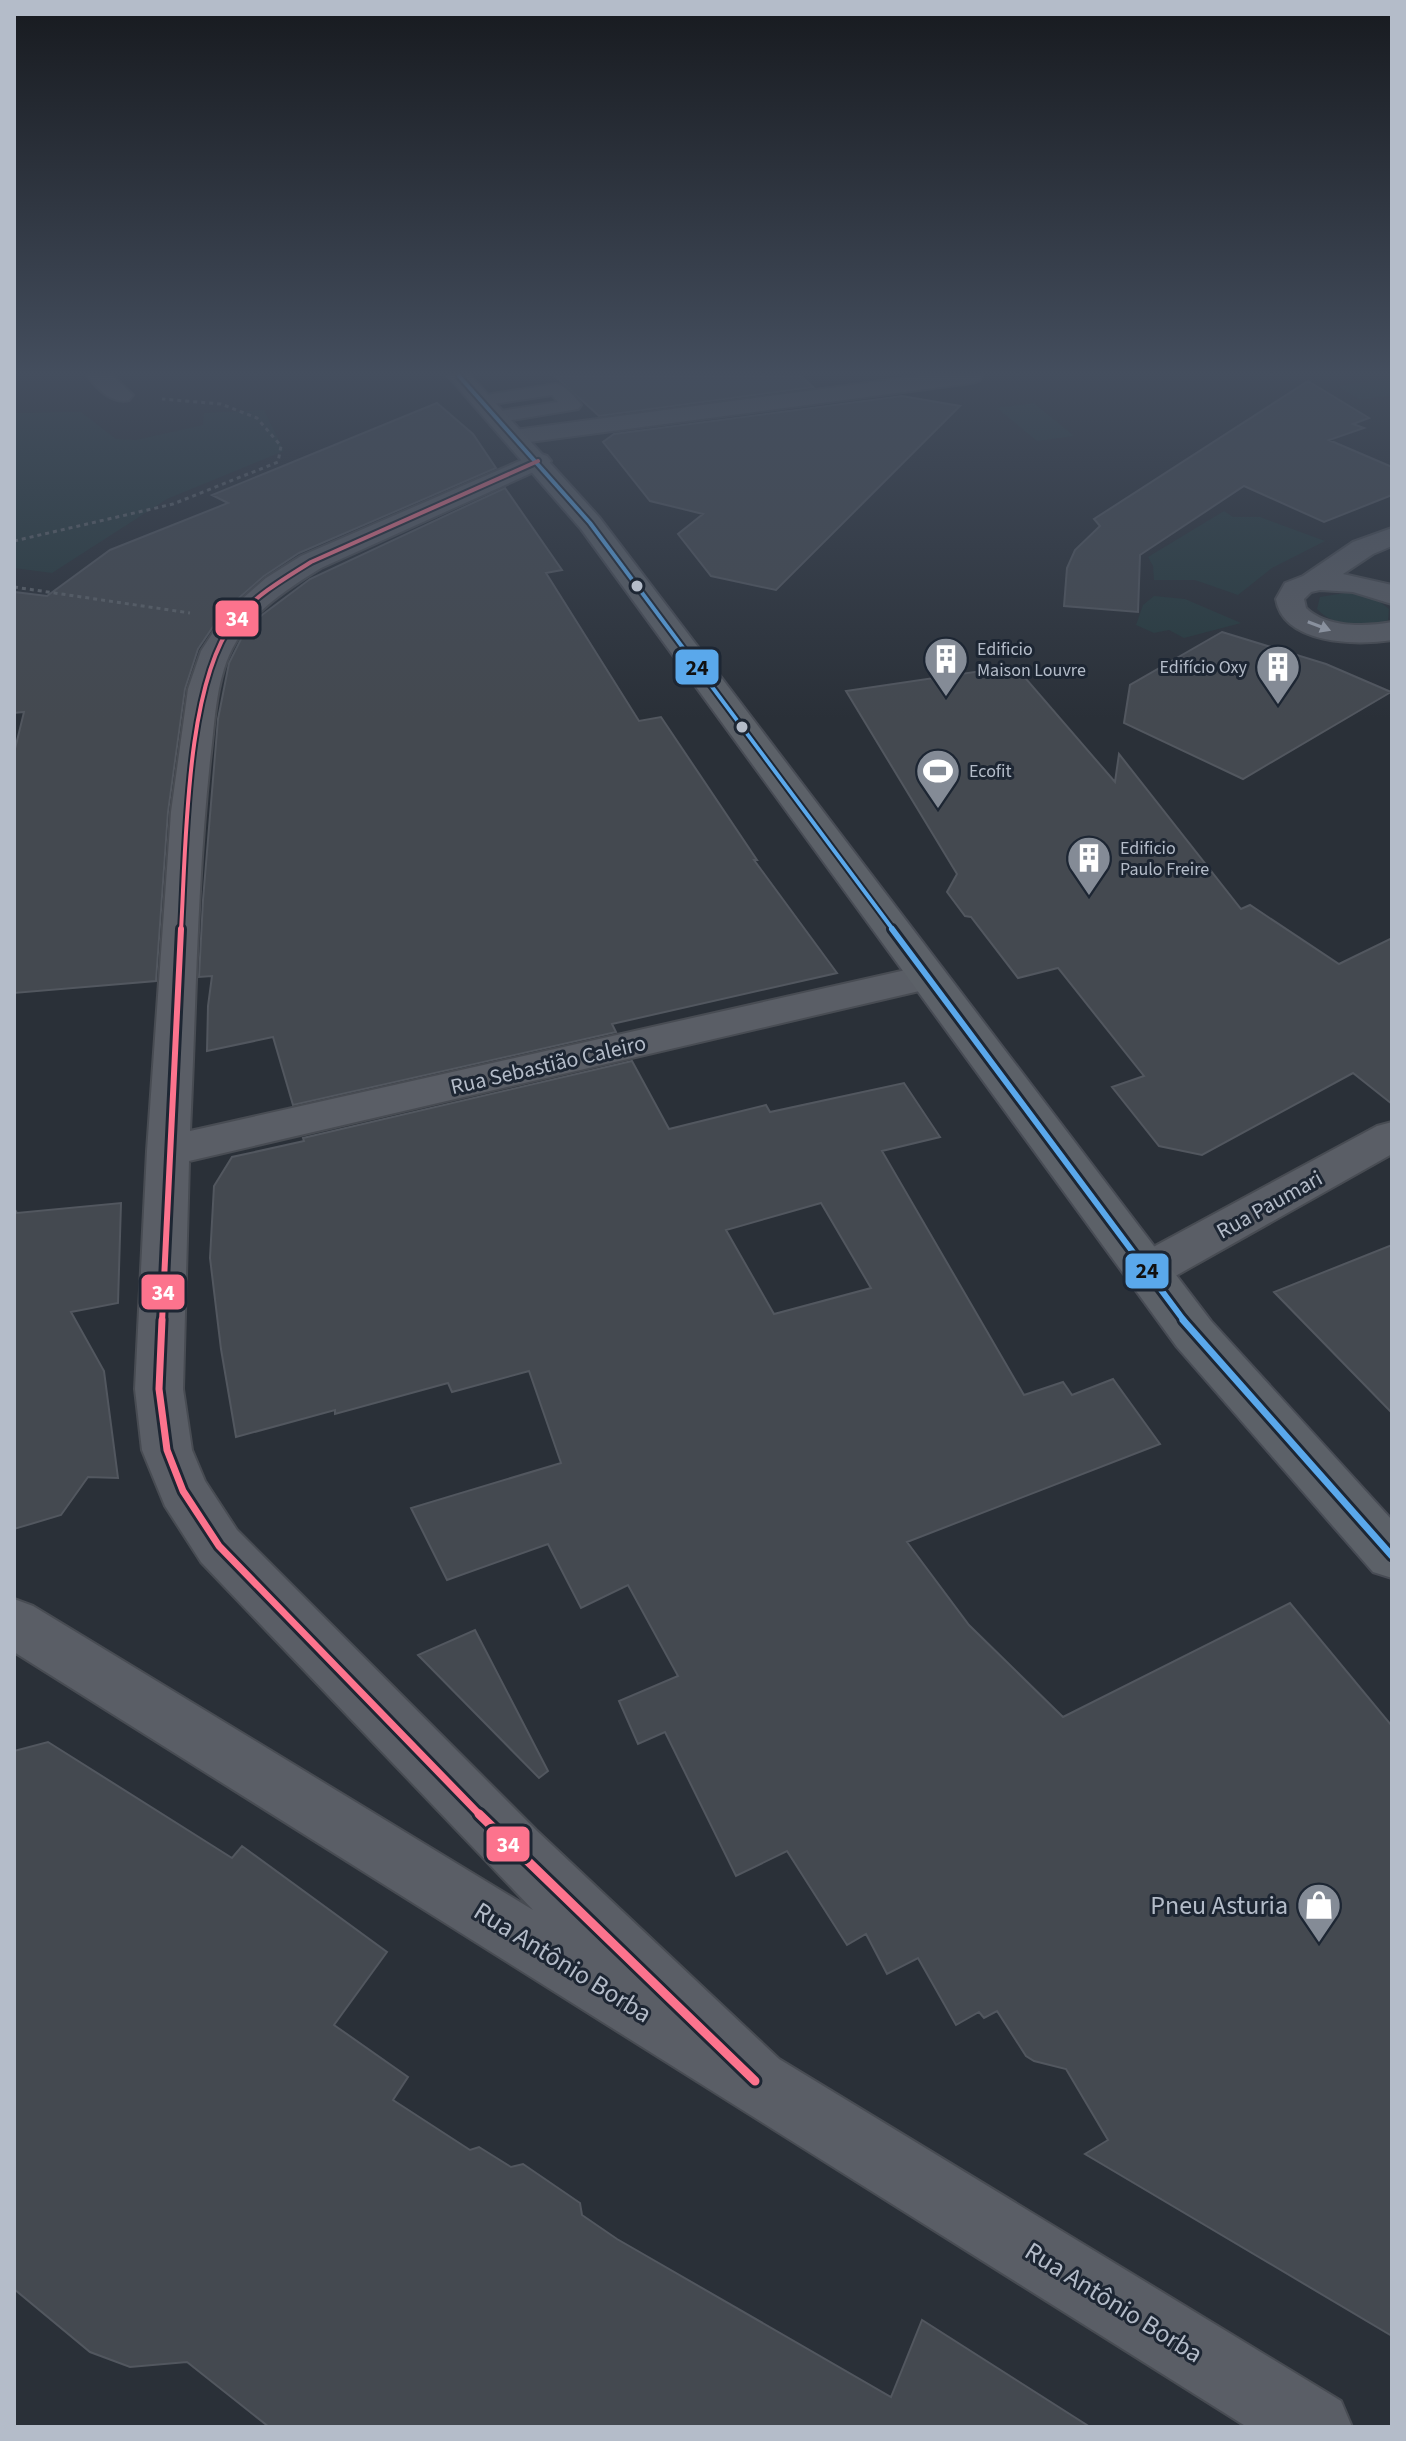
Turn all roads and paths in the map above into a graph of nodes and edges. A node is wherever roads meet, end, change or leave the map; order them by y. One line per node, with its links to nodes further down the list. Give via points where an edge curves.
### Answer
1 (208, 490): 5 (path, via 173,504)
2 (417, 490): 10 (street, via 276,584)
3 (561, 490): 12 (main road)
4 (1392, 536): 6 (street)
5 (14, 541)
6 (1363, 548): 7 (street); 9 (street)
7 (1310, 584): 9 (street, via 1347,582); 11 (street, one-way to 11, via 1291,596 1294,612 1304,620 1355,635)
8 (14, 587): 10 (path)
9 (1379, 590)
10 (235, 620): 14 (street, via 216,651 203,689 188,812)
11 (1392, 631)
12 (928, 977): 14 (street, Rua Sebastião Caleiro); 15 (main road)
13 (1392, 1136): 15 (street, Rua Paumari)
14 (168, 1151): 18 (street, via 159,1389 167,1450 183,1491 219,1546 515,1851)
15 (1147, 1271): 16 (main road, via 1194,1334)
16 (1392, 1556)
17 (14, 1623): 18 (street, Rua Antônio Borba)
18 (755, 2081): 19 (street, Rua Antônio Borba)
19 (1315, 2427)

